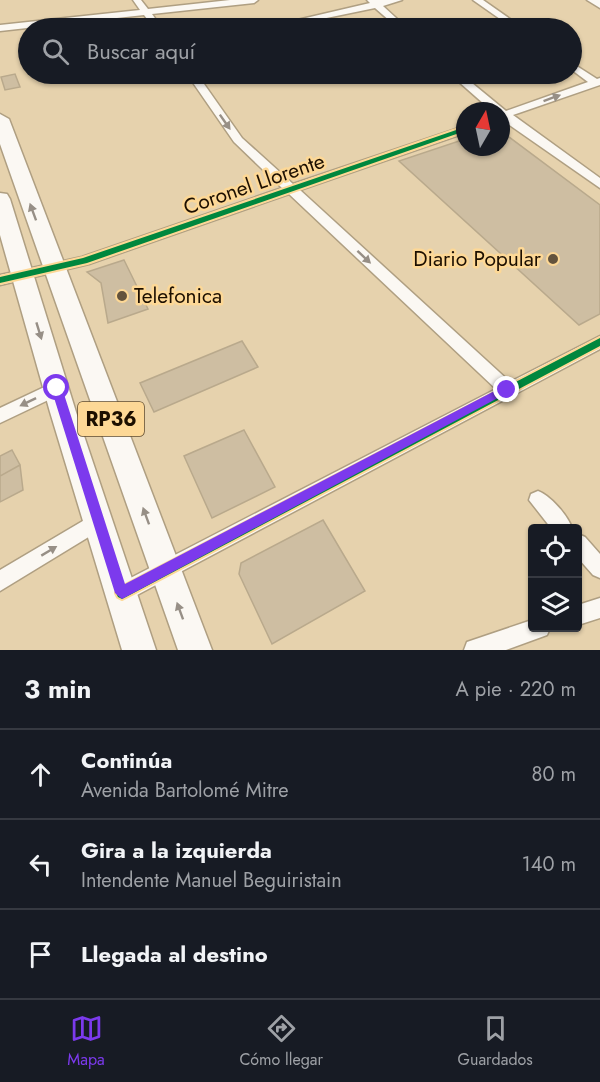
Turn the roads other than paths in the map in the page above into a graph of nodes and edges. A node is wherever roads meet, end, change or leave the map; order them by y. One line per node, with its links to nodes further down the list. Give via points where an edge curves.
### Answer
1 (136, 0): 8 (street)
2 (254, 0): 8 (street)
3 (398, 0): 6 (street)
4 (477, 0): 13 (street)
5 (593, 0): 7 (main road)
6 (374, 2): 11 (street); 12 (street)
7 (600, 4)
8 (145, 12): 9 (street); 10 (street)
9 (91, 18)
10 (150, 18)
11 (309, 18)
12 (392, 18)
13 (503, 18)
14 (18, 26): 15 (street)
15 (0, 28)
16 (582, 72): 17 (street)
17 (598, 82): 21 (street, one-way to 17)
18 (199, 84): 26 (street, one-way to 26, via 238,140)
19 (466, 84): 20 (street)
20 (487, 102)
21 (510, 111)
22 (0, 119): 28 (main road, RP36, one-way to 22)
23 (510, 120): 25 (street)
24 (456, 132): 26 (street, Coronel Llorente)
25 (600, 184)
26 (292, 190): 28 (street, Coronel Llorente, via 84,261); 32 (street, one-way to 32)
27 (0, 199): 29 (main road, RP36)
28 (53, 267): 29 (street, Coronel Llorente); 39 (main road, RP36, one-way to 28)
29 (11, 278): 31 (main road, RP36, one-way to 31)
30 (600, 342): 32 (street)
31 (57, 388): 33 (street, one-way to 33); 35 (main road, RP36)
32 (507, 390): 39 (street)
33 (0, 416)
34 (538, 500): 36 (street)
35 (98, 521): 40 (street, one-way to 35); 41 (main road, RP36)
36 (560, 524)
37 (582, 548): 38 (street)
38 (600, 568)
39 (166, 571): 41 (street); 46 (main road, RP36, one-way to 39)
40 (0, 581)
41 (122, 593): 45 (main road, RP36)
42 (600, 608): 43 (street)
43 (582, 614)
44 (528, 631): 47 (street)
45 (139, 650)
46 (195, 650)
47 (475, 650)

